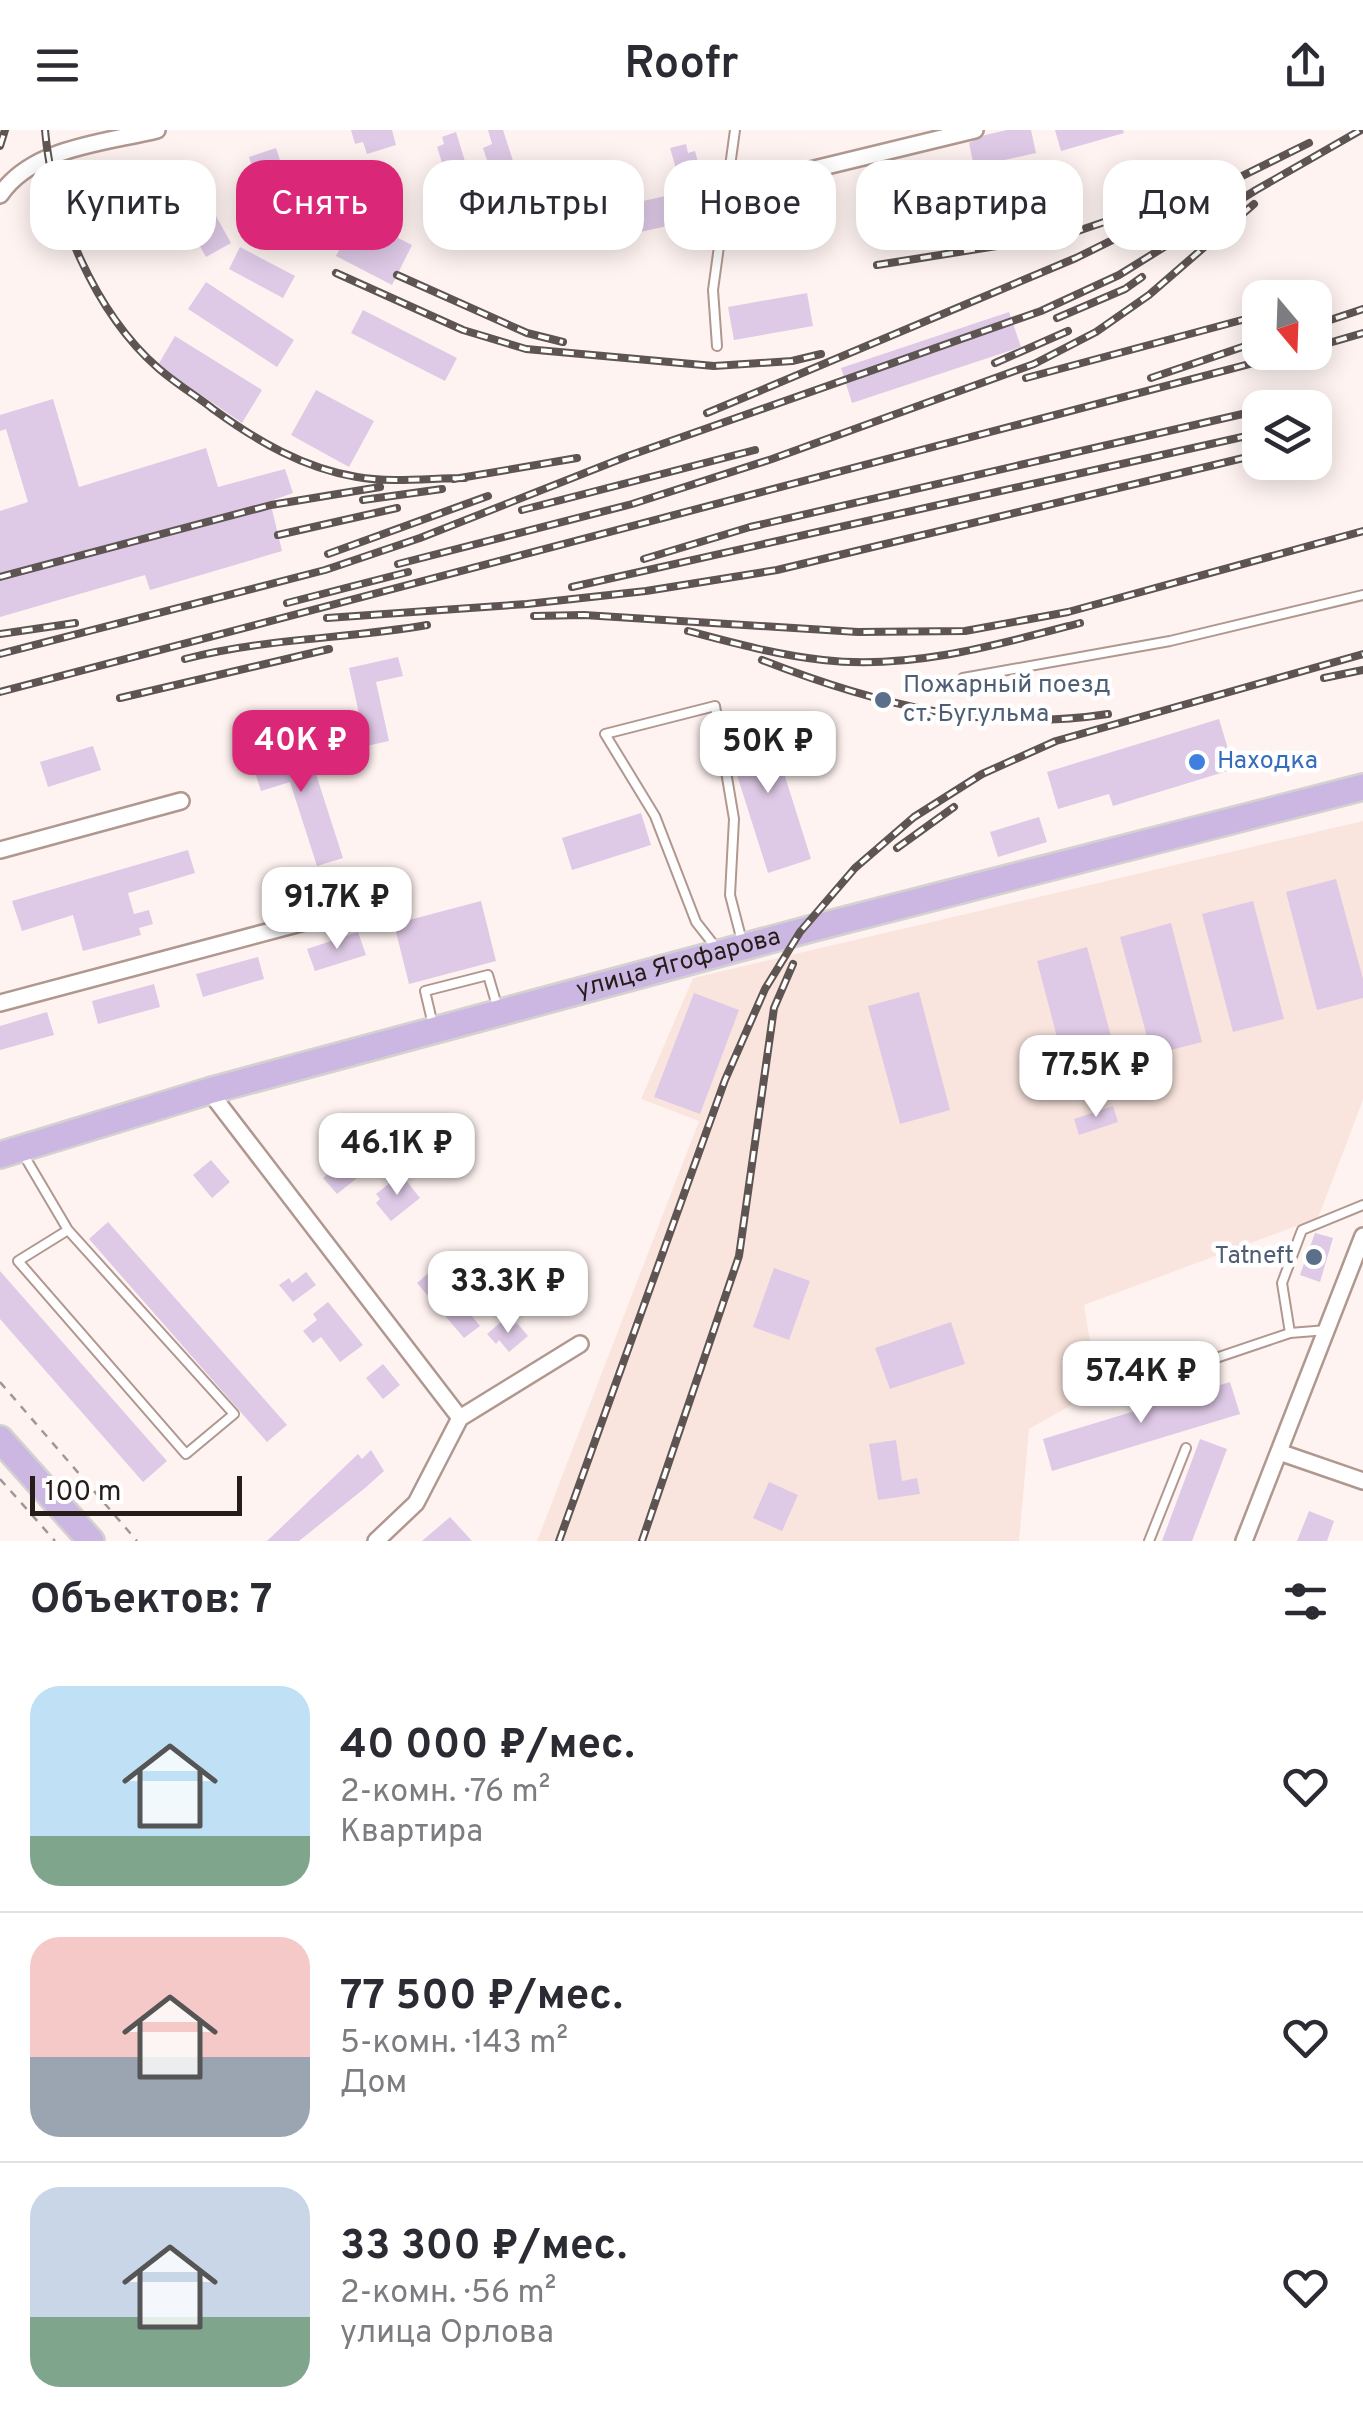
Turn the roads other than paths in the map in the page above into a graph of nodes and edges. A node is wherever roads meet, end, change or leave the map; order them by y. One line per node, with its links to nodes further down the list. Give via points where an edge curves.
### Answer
1 (157, 130): 5 (street, via 47,158 24,168)
2 (735, 130): 6 (lane, via 713,290)
3 (975, 130): 4 (street)
4 (836, 164)
5 (0, 195)
6 (717, 346)
7 (1363, 595): 8 (lane, via 1170,641)
8 (964, 678)
9 (1363, 787): 13 (main road, улица Ягофарова)
10 (181, 802): 11 (street)
11 (0, 850)
12 (361, 907): 14 (street)
13 (732, 950): 13 (lane, via 696,922 656,816 605,734 716,706 734,819); 15 (main road, улица Ягофарова)
14 (0, 1002)
15 (499, 1013): 16 (main road, улица Ягофарова); 16 (lane, via 488,975 425,991)
16 (434, 1030): 17 (main road, улица Ягофарова)
17 (209, 1091): 18 (main road, улица Ягофарова); 26 (street)
18 (10, 1152): 20 (lane)
19 (1363, 1204): 23 (lane, via 1302,1230 1282,1283)
20 (68, 1230): 20 (lane, via 18,1261 186,1454 234,1414)
21 (1363, 1236): 22 (street)
22 (1327, 1330): 23 (lane); 29 (street)
23 (1290, 1334): 25 (lane)
24 (580, 1344): 26 (street)
25 (1145, 1382)
26 (460, 1418): 32 (street, via 416,1503)
27 (0, 1438): 31 (main road)
28 (1186, 1448): 33 (lane)
29 (1279, 1452): 30 (street); 34 (street)
30 (1363, 1481)
31 (91, 1541)
32 (376, 1541)
33 (1149, 1541)
34 (1244, 1541)

